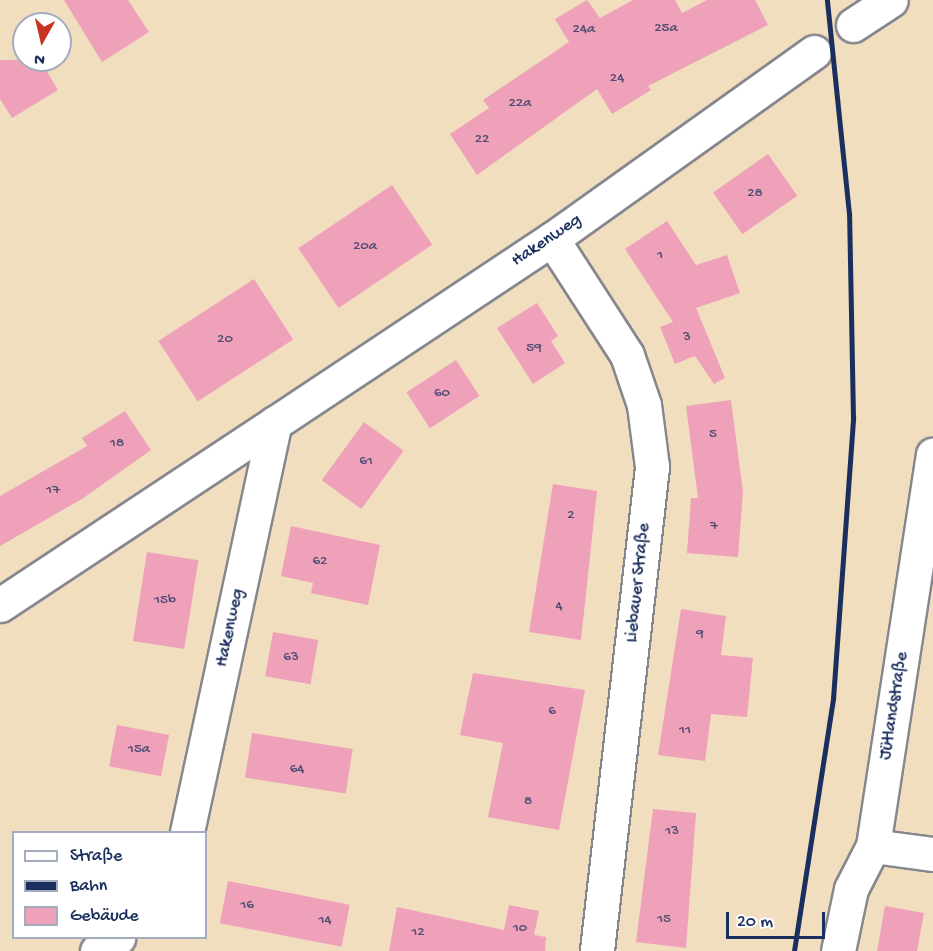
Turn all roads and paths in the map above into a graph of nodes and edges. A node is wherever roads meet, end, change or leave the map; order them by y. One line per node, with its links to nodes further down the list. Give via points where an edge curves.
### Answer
1 (891, 0): 2 (street)
2 (853, 25)
3 (814, 52): 4 (street, Hakenweg)
4 (552, 238): 5 (street, Hakenweg); 11 (street, Liebauer Straße, via 627,355 644,405 652,467)
5 (275, 423): 7 (street, Hakenweg); 8 (street, Hakenweg)
6 (933, 455): 9 (street, Jütlandstraße)
7 (0, 604)
8 (187, 831)
9 (873, 846): 10 (street); 12 (street, Jütlandstraße, via 850,889)
10 (933, 854)
11 (597, 951)
12 (838, 951)

